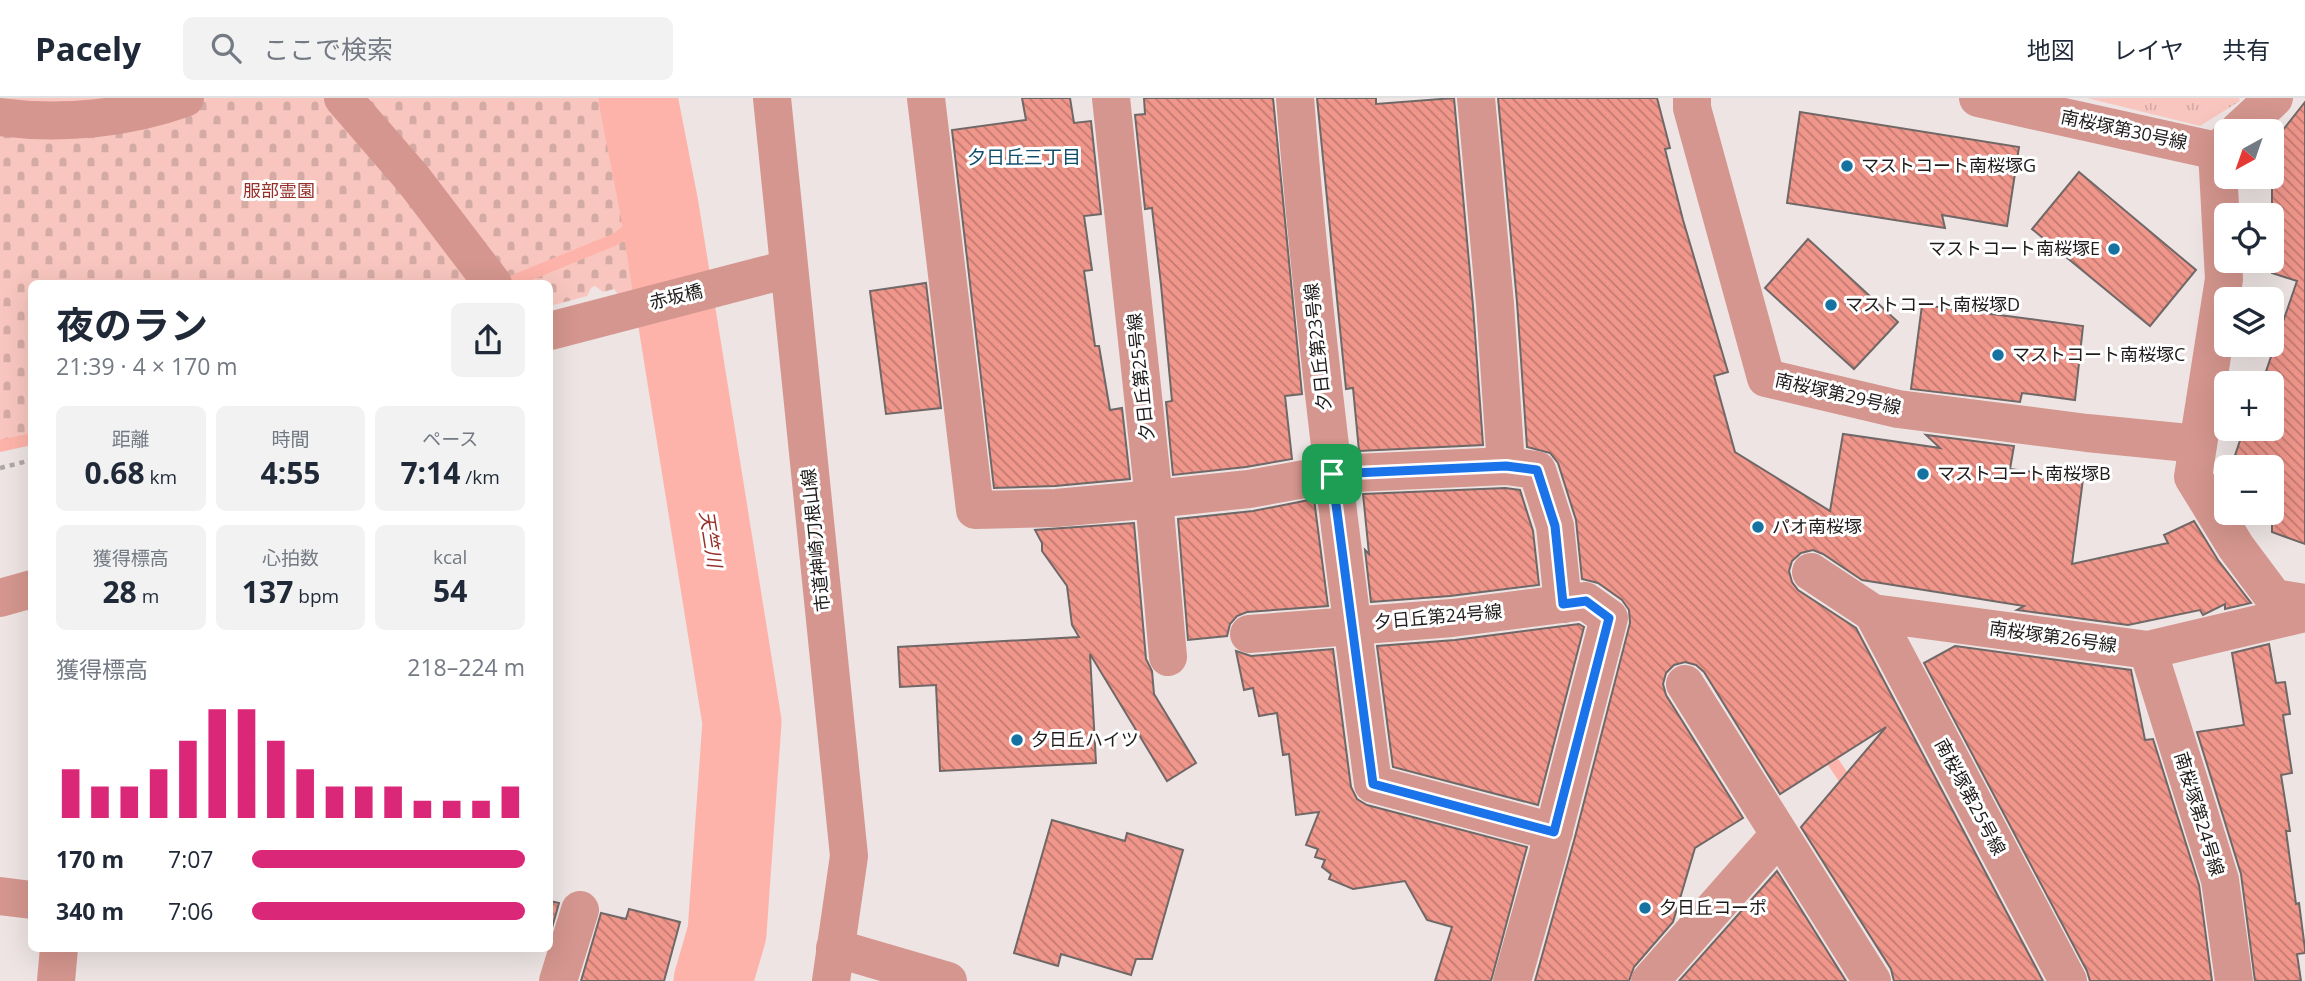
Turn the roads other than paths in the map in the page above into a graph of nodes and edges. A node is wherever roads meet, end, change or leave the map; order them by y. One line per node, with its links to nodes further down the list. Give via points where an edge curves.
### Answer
1 (186, 98): 11 (street, via 107,117 51,121)
2 (344, 98): 16 (street)
3 (772, 98): 15 (street, 市道神崎刀根山線)
4 (926, 98): 21 (street, via 975,510)
5 (1111, 98): 21 (street, 夕日丘第25号線)
6 (1295, 98): 20 (street, 夕日丘第23号線)
7 (1476, 98): 19 (street)
8 (1692, 98): 18 (street, 南桜塚第29号線, via 1766,379 1898,409)
9 (1978, 98): 13 (street, 南桜塚第30号線)
10 (2274, 98): 12 (street)
11 (0, 117)
12 (2251, 119)
13 (2214, 139)
14 (2226, 189): 18 (street, via 2224,279)
15 (789, 269): 17 (street, 赤坂橋); 40 (street, 市道神崎刀根山線, via 849,856)
16 (490, 280)
17 (553, 330)
18 (2198, 444): 26 (street, via 2193,477 2236,547 2274,598)
19 (1506, 466): 20 (street); 25 (street, via 1537,470)
20 (1332, 474): 21 (street); 29 (street, 夕日丘第23号線)
21 (1154, 499): 32 (street, 夕日丘第25号線)
22 (1811, 572): 27 (street, 南桜塚第26号線)
23 (28, 590): 24 (street)
24 (0, 598)
25 (1574, 603): 29 (street, 夕日丘第24号線); 34 (street, via 1609,618)
26 (2305, 603)
27 (1873, 613): 31 (street, 南桜塚第26号線); 47 (street, 南桜塚第25号線)
28 (2305, 613): 31 (street, 南桜塚第26号線)
29 (1352, 625): 30 (street, 夕日丘第24号線); 34 (street, 夕日丘第23号線, via 1373,784)
30 (1249, 634)
31 (2148, 650): 48 (street, 南桜塚第24号線, via 2220,880)
32 (1168, 657)
33 (1685, 684): 35 (street)
34 (1554, 832): 44 (street)
35 (1779, 835): 45 (street); 46 (street)
36 (0, 896): 37 (street)
37 (28, 900)
38 (580, 910): 42 (street)
39 (60, 952): 41 (street)
40 (833, 965): 43 (street)
41 (56, 981)
42 (558, 981)
43 (948, 981)
44 (1512, 981)
45 (1650, 981)
46 (1872, 981)
47 (2068, 981)
48 (2234, 981)

